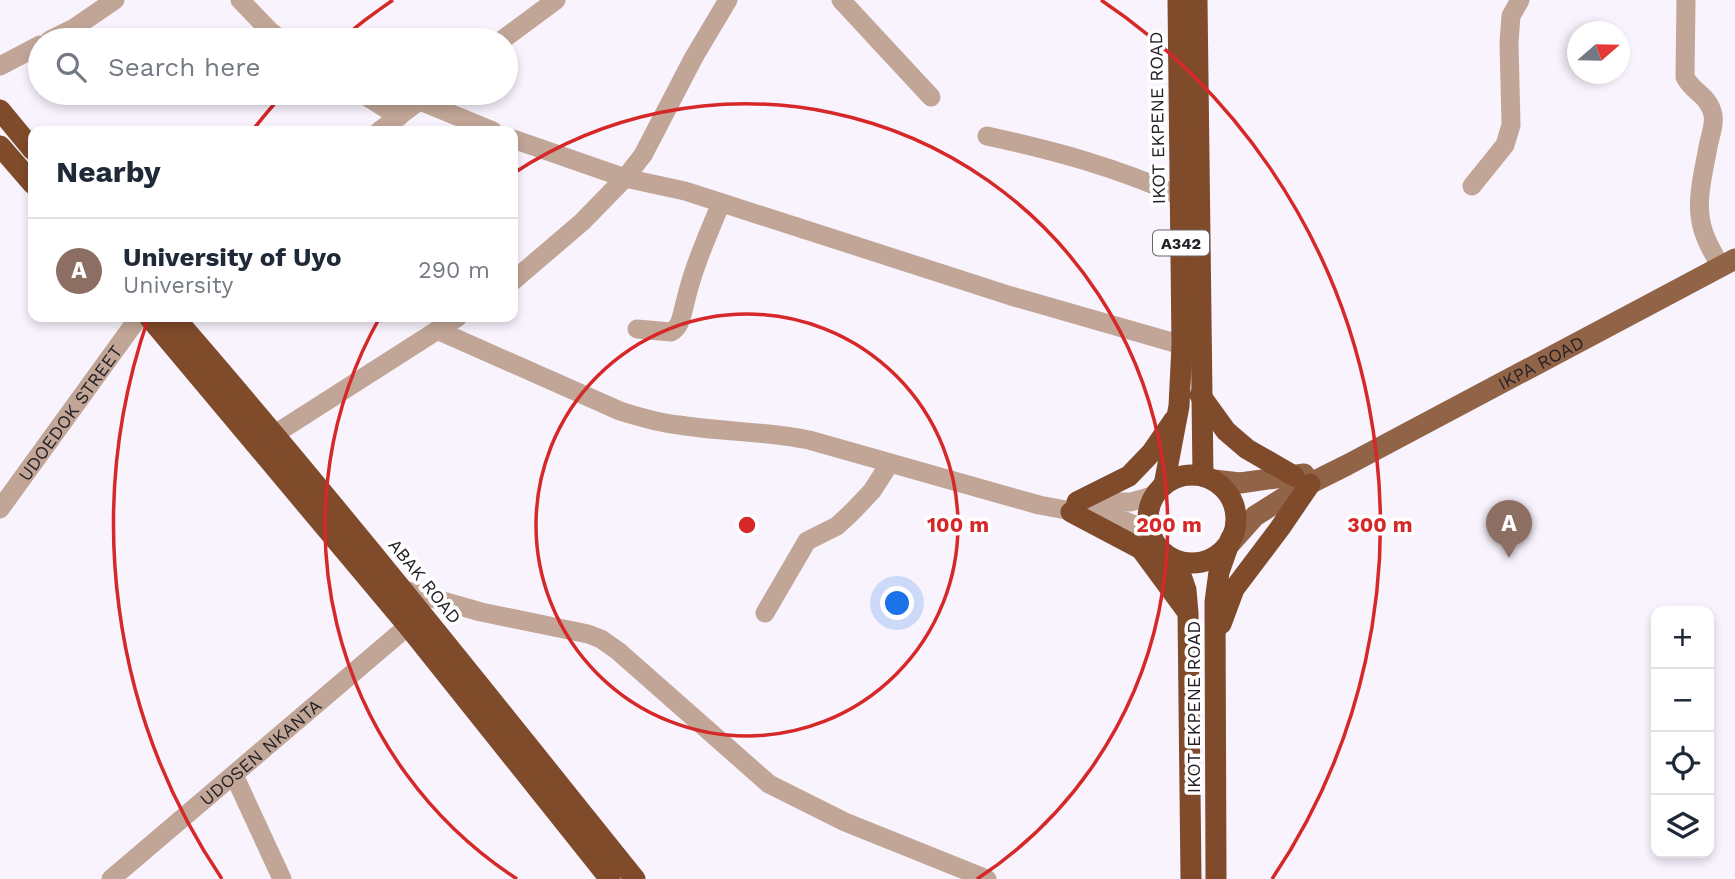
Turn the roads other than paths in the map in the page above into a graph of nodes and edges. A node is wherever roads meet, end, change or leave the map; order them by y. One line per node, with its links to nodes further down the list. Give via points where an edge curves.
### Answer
1 (115, 0): 10 (street)
2 (240, 0): 11 (street)
3 (556, 0): 12 (street)
4 (728, 0): 28 (street, via 643,155)
5 (841, 0): 15 (street)
6 (1178, 0): 30 (highway, IKOT EKPENE ROAD / A342)
7 (1197, 0): 41 (highway, A342)
8 (1520, 0): 29 (street, via 1510,29 1511,125 1505,145)
9 (1686, 0): 32 (street, via 1685,77 1710,103 1714,118 1700,222 1706,239)
10 (74, 28)
11 (267, 28)
12 (518, 28)
13 (28, 51): 14 (street)
14 (0, 66)
15 (931, 97)
16 (380, 105): 20 (street)
17 (415, 105): 20 (street)
18 (442, 105): 22 (street)
19 (0, 110): 25 (highway)
20 (399, 117): 21 (street)
21 (386, 126)
22 (483, 126)
23 (987, 136): 30 (street, via 1132,174)
24 (518, 141): 28 (street)
25 (28, 144)
26 (0, 146): 27 (highway)
27 (28, 178)
28 (625, 178): 31 (street); 33 (street)
29 (1472, 186)
30 (1180, 196): 40 (highway, IKOT EKPENE ROAD / A342)
31 (721, 203): 38 (street, via 695,264 676,330); 40 (street, via 1011,296)
32 (1728, 263): 46 (main road, IKPA ROAD, via 1347,465)
33 (518, 277)
34 (135, 322): 49 (street, UDOEDOK STREET)
35 (153, 322): 56 (highway)
36 (178, 322): 43 (highway, ABAK ROAD)
37 (450, 322): 39 (street)
38 (637, 329)
39 (437, 330): 43 (street); 44 (street, via 630,414 678,425 786,435)
40 (1182, 345): 42 (highway, IKOT EKPENE ROAD / A342)
41 (1200, 395): 45 (highway, A342); 46 (highway, via 1226,431 1247,449)
42 (1177, 415): 47 (highway, IKOT EKPENE ROAD / A342); 48 (highway, via 1129,476)
43 (275, 435): 53 (highway, ABAK ROAD)
44 (890, 463): 48 (street, via 1038,505); 54 (street, via 852,512 807,541)
45 (1208, 478): 46 (main road, via 1240,483); 47 (highway, via 1175,478); 51 (highway, via 1224,487 1236,509 1236,533)
46 (1302, 480): 51 (main road, IKPA ROAD); 57 (highway, via 1280,528 1234,589)
47 (1159, 490): 48 (street, via 1131,502); 50 (highway, A342, via 1149,508)
48 (1074, 507): 50 (street); 55 (highway, via 1141,549)
49 (0, 509)
50 (1150, 532): 52 (highway, via 1156,544)
51 (1231, 541): 52 (highway, via 1212,560 1200,564); 57 (highway, IKOT EKPENE ROAD, via 1219,572)
52 (1176, 561): 55 (highway, IKOT EKPENE ROAD)
53 (404, 590): 62 (highway, ABAK ROAD); 63 (street, via 601,639 769,784 845,822)
54 (765, 613)
55 (1188, 613): 64 (highway, IKOT EKPENE ROAD)
56 (408, 626): 58 (street, UDOSEN NKANTA); 61 (highway)
57 (1215, 639): 65 (highway, IKOT EKPENE ROAD)
58 (234, 775): 59 (street, UDOSEN NKANTA); 60 (street)
59 (111, 879)
60 (282, 879)
61 (610, 879)
62 (635, 879)
63 (987, 879)
64 (1191, 879)
65 (1216, 879)

